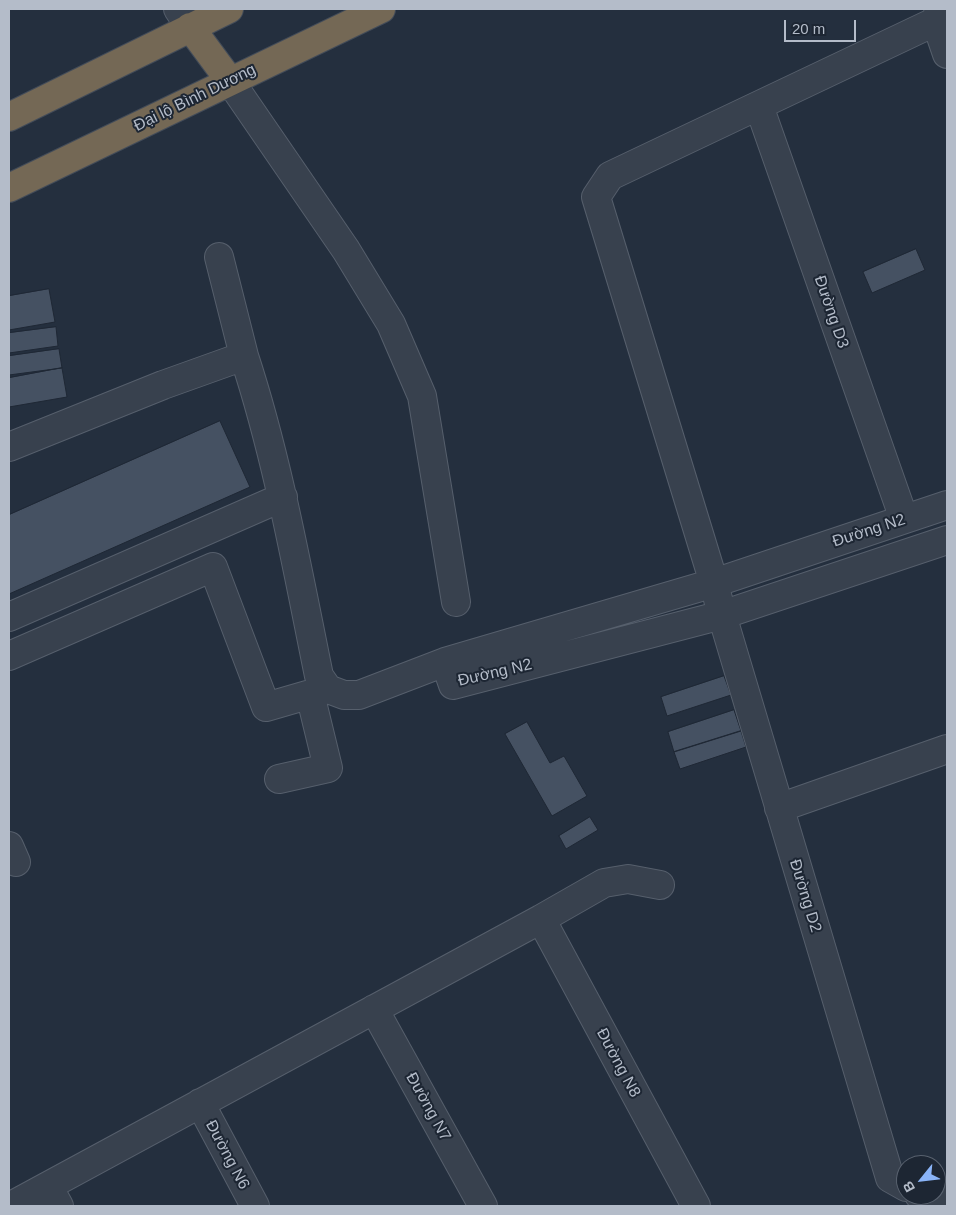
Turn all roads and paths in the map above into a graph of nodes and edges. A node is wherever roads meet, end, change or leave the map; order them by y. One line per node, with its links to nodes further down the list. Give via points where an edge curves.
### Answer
1 (229, 9): 4 (highway)
2 (381, 9): 6 (highway, Đại lộ Bình Dương)
3 (941, 15): 5 (street); 7 (street)
4 (184, 18): 6 (highway); 8 (highway)
5 (947, 54)
6 (230, 81): 9 (highway, Đại lộ Bình Dương); 18 (street, via 346,250 391,324 422,396)
7 (759, 106): 15 (street, Đường D3); 17 (street, Đường D2, via 610,176 596,197)
8 (9, 117)
9 (9, 188)
10 (219, 257): 11 (street)
11 (244, 356): 12 (street); 13 (street, via 262,410)
12 (9, 447)
13 (283, 497): 20 (street); 23 (street, via 319,676)
14 (947, 505): 15 (street, Đường N2)
15 (904, 519): 17 (street, Đường N2)
16 (947, 540): 19 (street, Đường N2)
17 (714, 583): 19 (street, Đường D2); 22 (street, Đường N2)
18 (456, 602)
19 (722, 614): 22 (street, Đường N2, via 453,685); 26 (street, Đường D2)
20 (9, 617)
21 (9, 656): 23 (street, via 213,566 266,706)
22 (445, 662): 23 (street, via 360,695)
23 (319, 692): 25 (street, via 328,768)
24 (947, 749): 26 (street)
25 (279, 779)
26 (779, 808): 31 (street, Đường D2)
27 (660, 886): 28 (street, via 628,879 604,883)
28 (541, 920): 29 (street); 36 (street, Đường N8)
29 (374, 1009): 30 (street); 35 (street, Đường N7)
30 (200, 1103): 32 (street); 34 (street, Đường N6)
31 (896, 1177)
32 (54, 1196): 33 (street)
33 (11, 1206)
34 (255, 1206)
35 (483, 1206)
36 (696, 1206)

